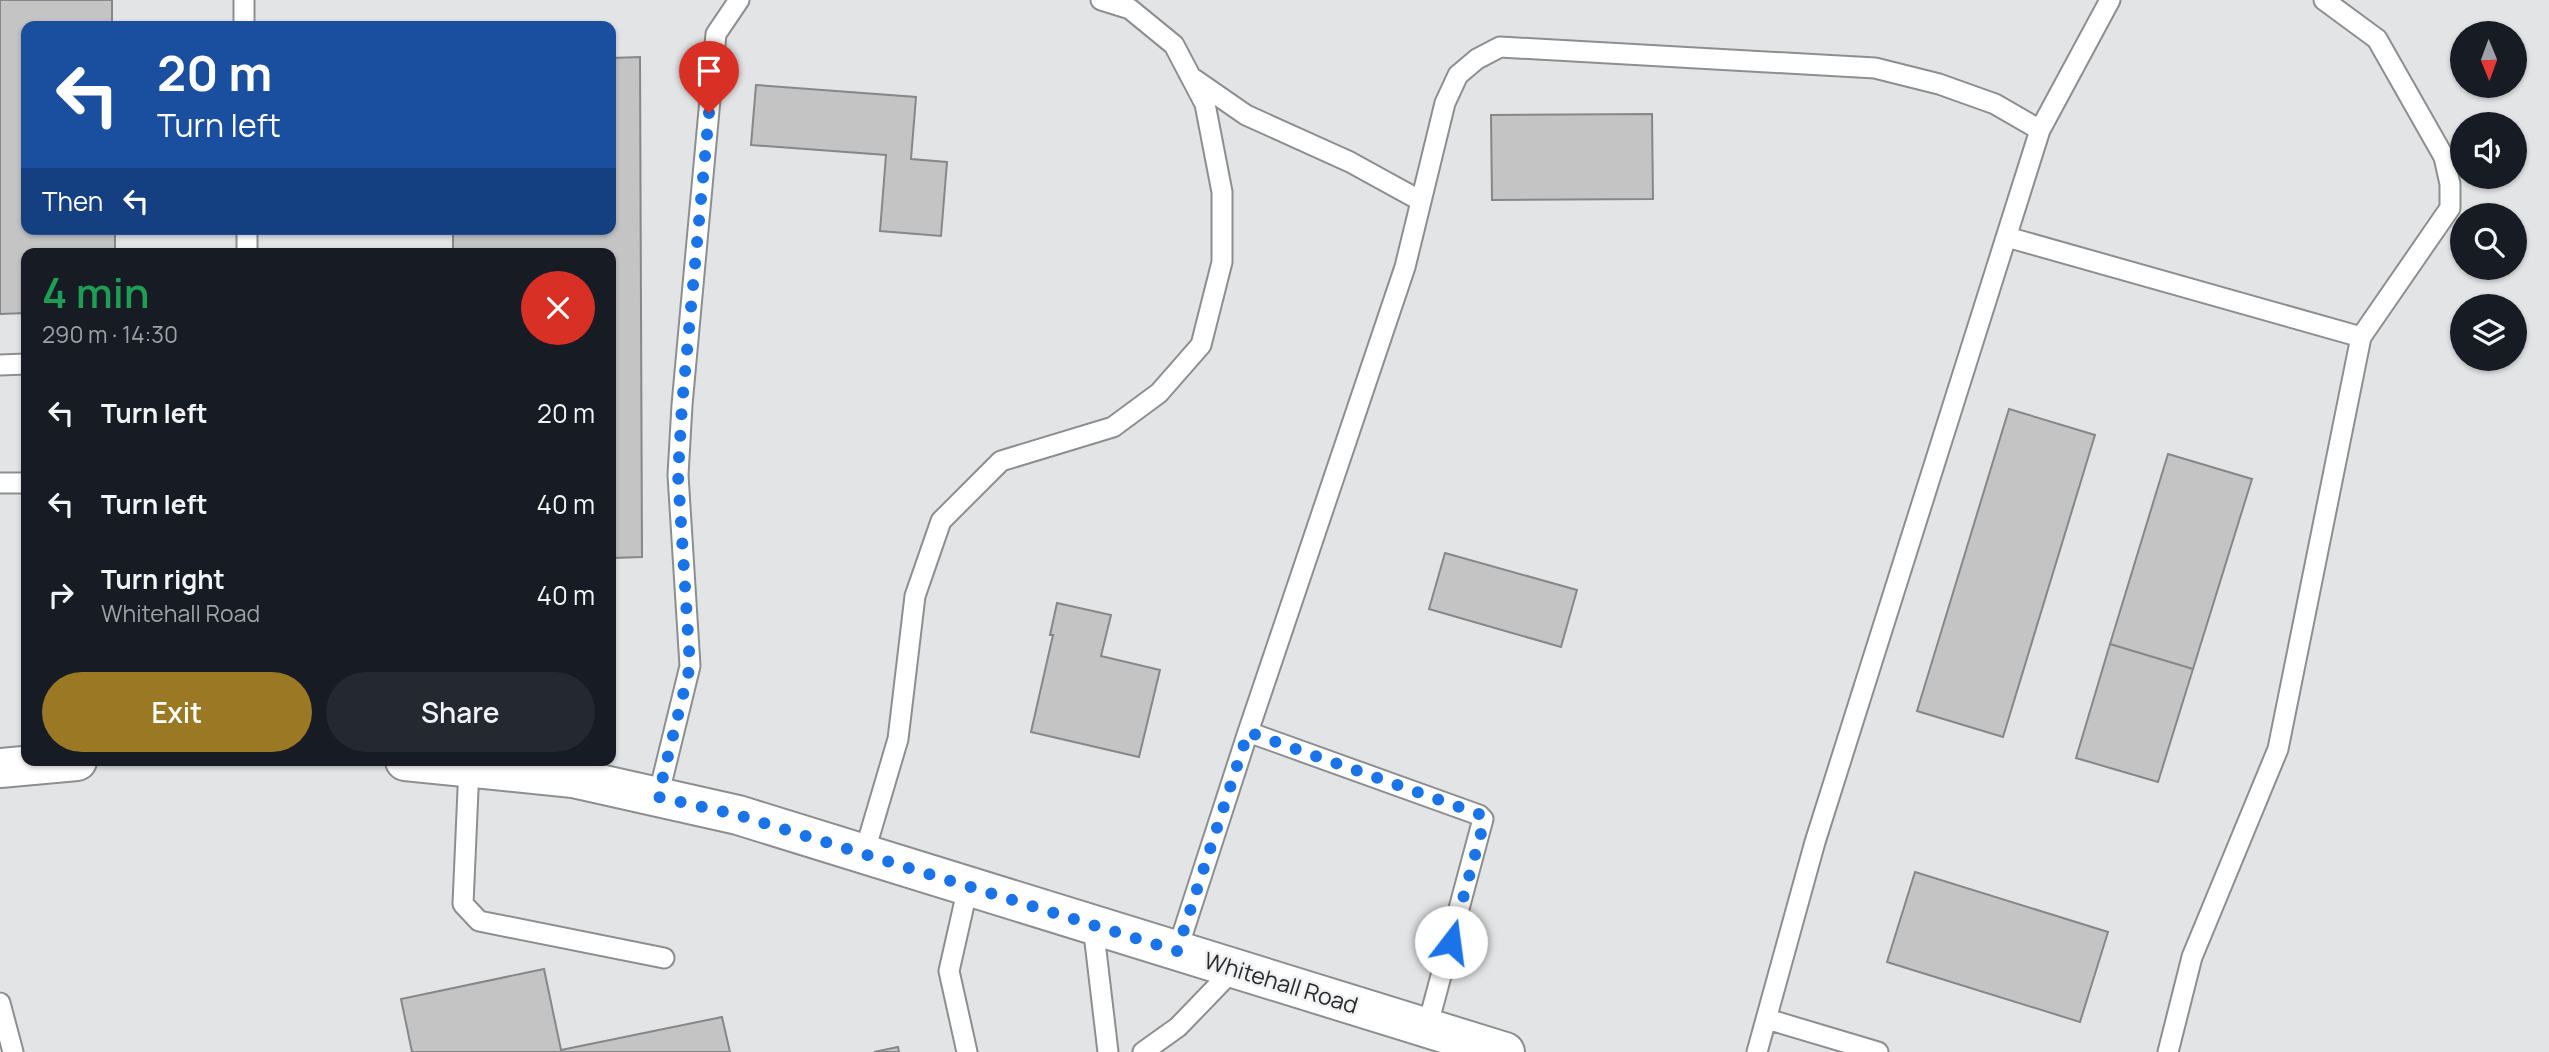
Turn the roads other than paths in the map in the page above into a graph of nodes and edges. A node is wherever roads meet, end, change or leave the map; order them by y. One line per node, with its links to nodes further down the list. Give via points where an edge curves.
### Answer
1 (244, 0): 6 (lane)
2 (739, 0): 21 (lane, via 716,34 678,475 690,666)
3 (1101, 0): 7 (lane, via 1130,9 1174,45)
4 (2109, 0): 8 (lane)
5 (2324, 0): 11 (lane, via 2377,39 2445,157 2450,184 2449,208)
6 (244, 21)
7 (1190, 76): 9 (lane, via 1246,115 1350,162); 22 (lane, via 1205,104 1222,192 1222,262 1201,345 1159,394 1113,427 1001,461 941,520 915,596 898,739)
8 (2040, 130): 9 (lane, via 1994,104 1875,68 1500,47 1458,75 1445,103); 10 (lane)
9 (1421, 201): 16 (lane, via 1405,267)
10 (2007, 237): 11 (lane); 29 (lane, via 1815,842)
11 (2361, 337): 38 (lane, via 2278,749 2192,957)
12 (21, 364): 13 (lane)
13 (0, 365)
14 (0, 483): 15 (lane)
15 (21, 483)
16 (1248, 732): 25 (lane); 30 (lane, via 1479,814 1483,820)
17 (22, 766): 20 (main road)
18 (458, 766): 19 (main road, Whitehall Road)
19 (469, 767): 21 (main road, Whitehall Road, via 573,778); 26 (lane, via 463,904 479,920)
20 (0, 768)
21 (658, 797): 22 (main road, Whitehall Road, via 738,815)
22 (864, 854): 23 (main road, Whitehall Road)
23 (968, 887): 24 (main road, Whitehall Road); 33 (lane, via 949,971)
24 (1093, 925): 25 (main road, Whitehall Road); 34 (lane)
25 (1177, 951): 27 (main road, Whitehall Road)
26 (664, 958)
27 (1234, 969): 30 (main road, Whitehall Road); 35 (lane, via 1178,1027)
28 (0, 1003): 32 (lane)
29 (1767, 1019): 36 (lane); 37 (lane)
30 (1427, 1028): 31 (main road, Whitehall Road)
31 (1491, 1050)
32 (13, 1052)
33 (967, 1052)
34 (1108, 1052)
35 (1143, 1052)
36 (1757, 1052)
37 (1878, 1052)
38 (2168, 1052)

